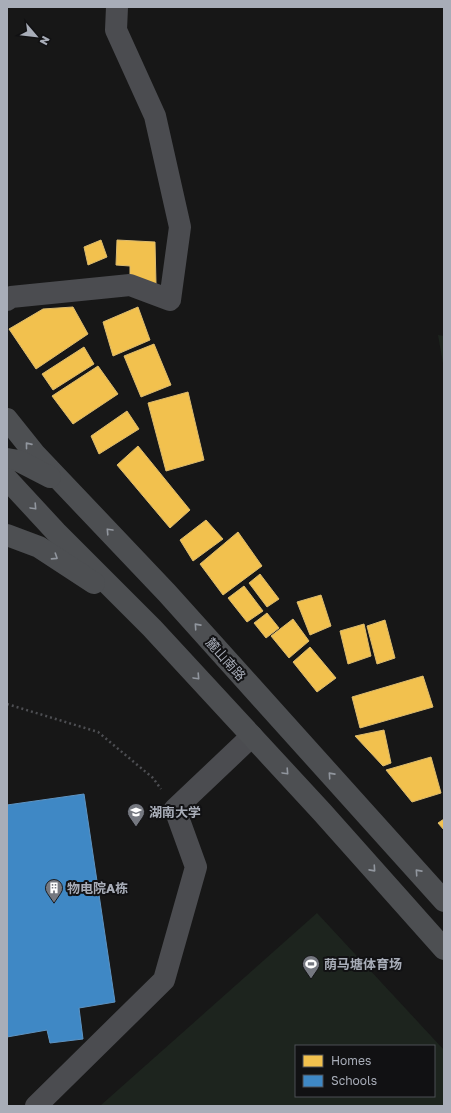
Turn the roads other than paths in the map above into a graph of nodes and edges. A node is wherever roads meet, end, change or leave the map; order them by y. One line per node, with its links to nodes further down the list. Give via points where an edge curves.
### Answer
1 (117, 7): 2 (street, via 116,30 154,116 180,227 170,300 130,285 11,297)
2 (7, 300)
3 (7, 419): 6 (main road, 麓山南路, one-way to 3, via 35,454)
4 (7, 459): 6 (main road, via 19,461)
5 (7, 479): 8 (main road, one-way to 8)
6 (64, 484): 10 (main road, 麓山南路, one-way to 6, via 167,593)
7 (7, 535): 8 (main road, one-way to 8, via 39,547 89,579)
8 (152, 628): 9 (main road, one-way to 9)
9 (252, 736): 11 (main road, one-way to 11); 12 (street, via 175,809 196,867 164,980)
10 (444, 901)
11 (444, 949)
12 (36, 1106)

